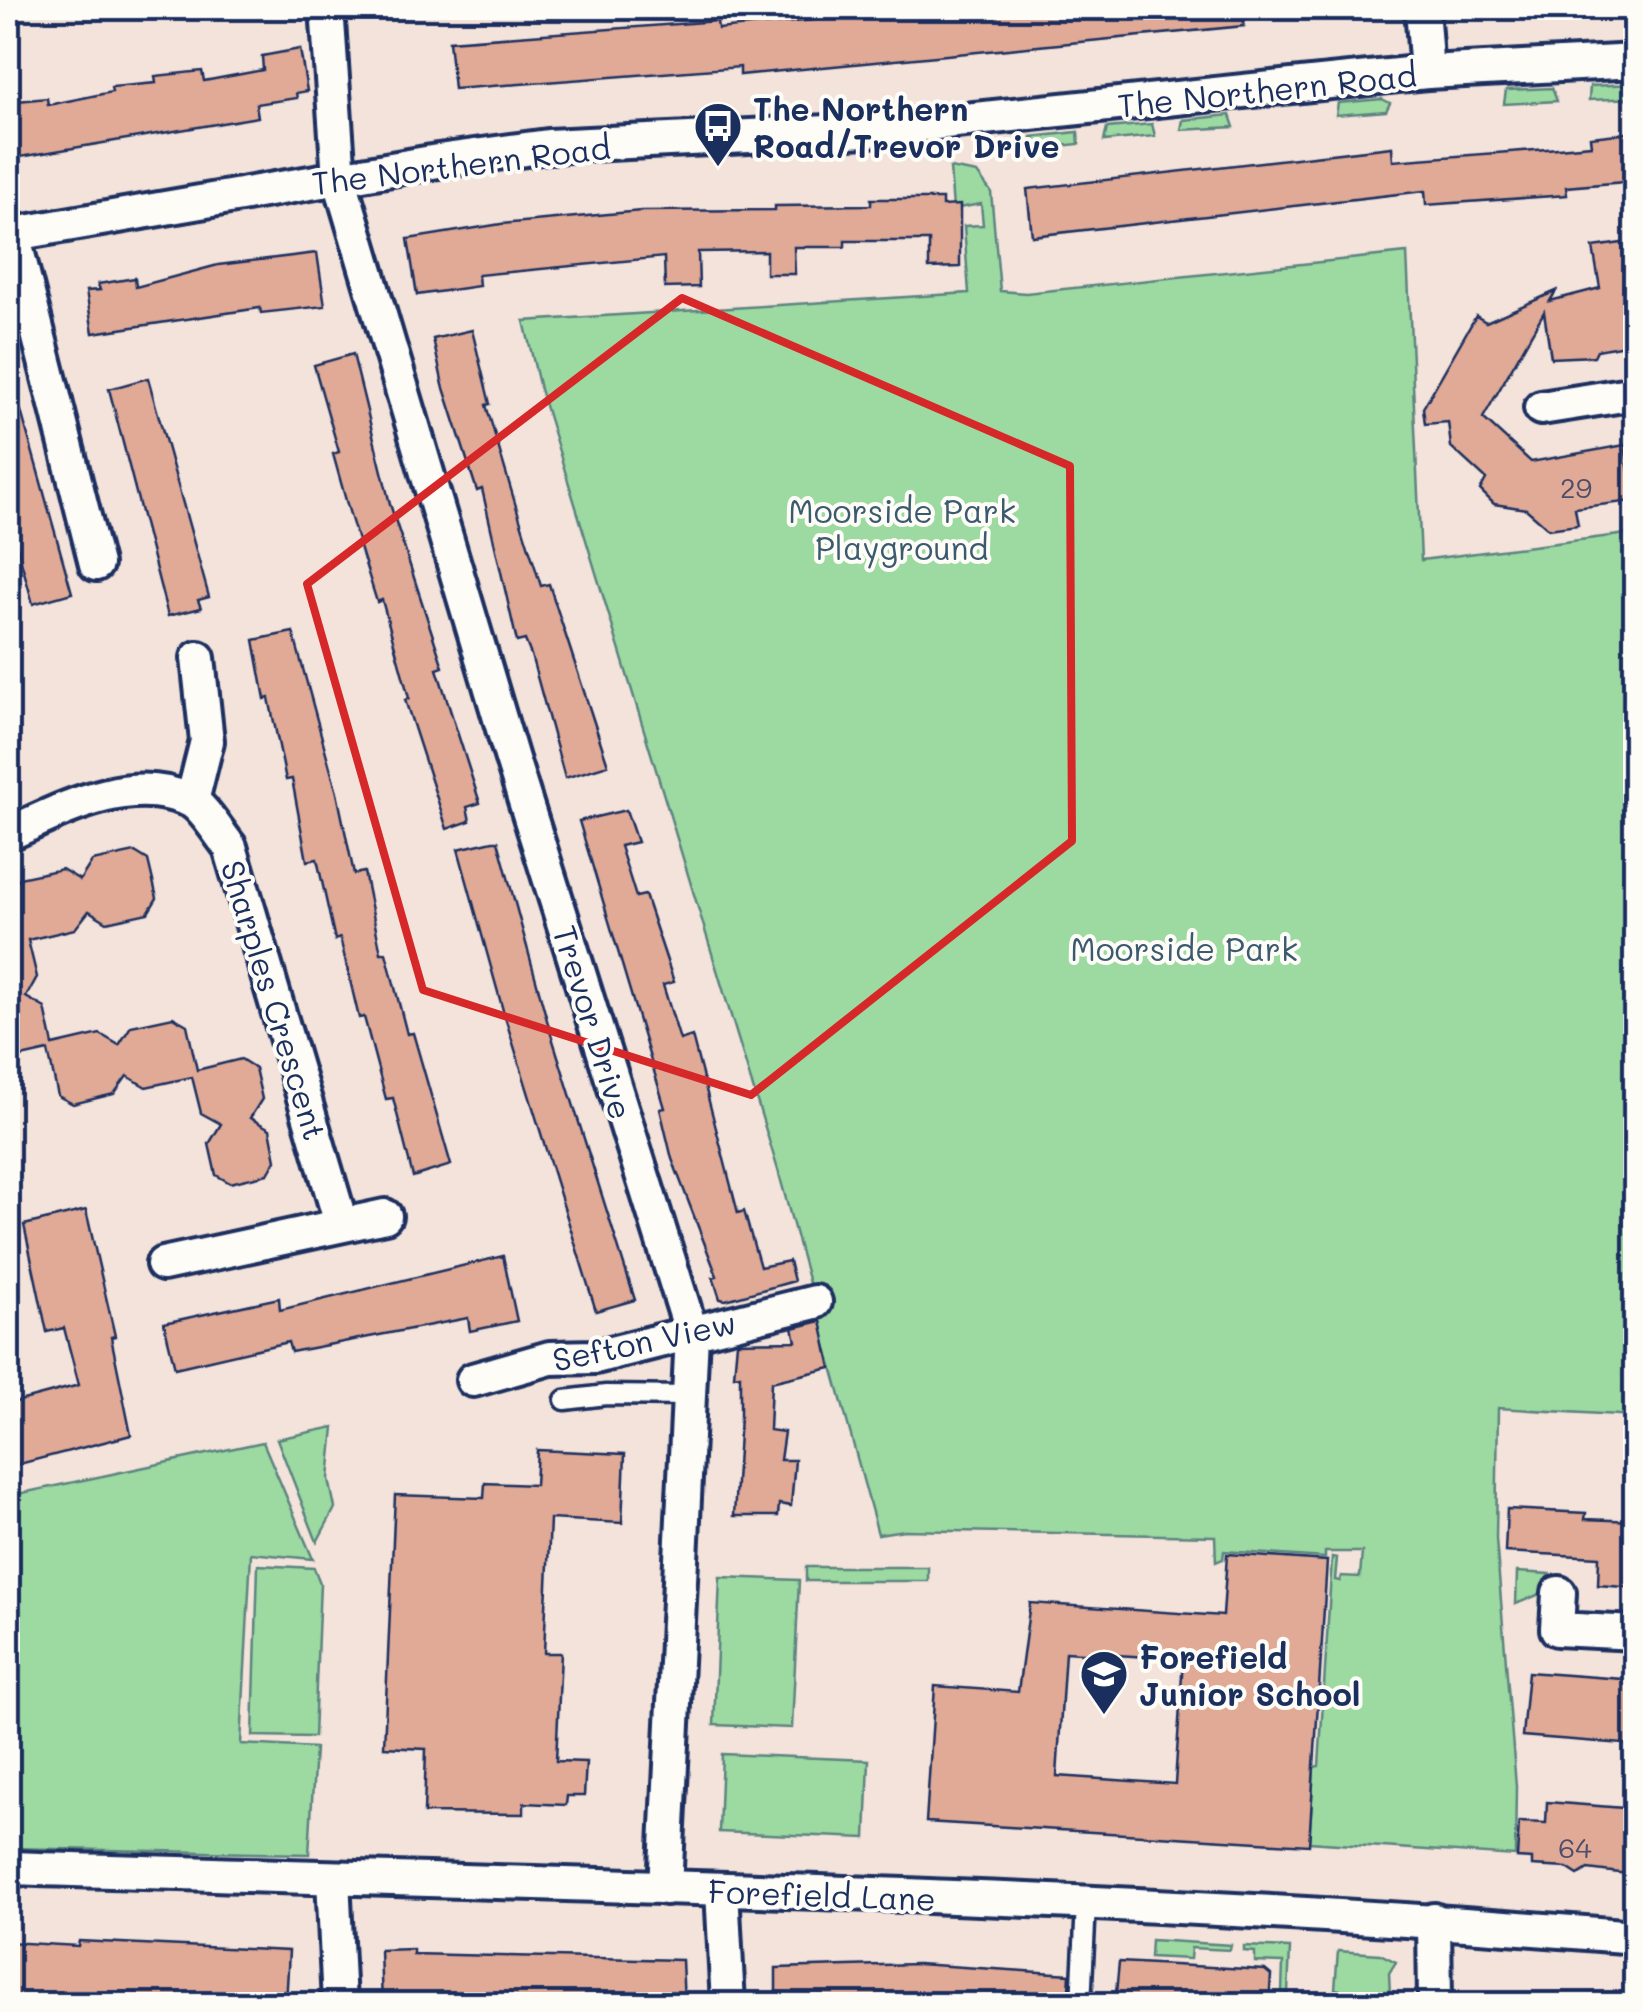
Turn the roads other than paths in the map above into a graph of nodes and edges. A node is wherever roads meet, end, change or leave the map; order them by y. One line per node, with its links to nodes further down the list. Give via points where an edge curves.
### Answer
1 (327, 8): 5 (street, Trevor Drive)
2 (1422, 8): 4 (street)
3 (1636, 61): 4 (street, The Northern Road)
4 (1427, 72): 5 (street, The Northern Road, via 868,130 548,146)
5 (339, 178): 6 (street, The Northern Road); 17 (street, Trevor Drive)
6 (10, 235): 9 (street)
7 (1636, 393): 8 (street)
8 (1541, 408)
9 (96, 564)
10 (198, 658): 11 (street, via 207,741)
11 (192, 801): 12 (street, via 146,790 89,798); 14 (street, Sharples Crescent, via 230,848)
12 (8, 834)
13 (385, 1216): 14 (street)
14 (341, 1223): 15 (street)
15 (163, 1264)
16 (815, 1302): 17 (street, Sefton View)
17 (692, 1334): 18 (street, Sefton View, via 595,1356 550,1358); 19 (street, Trevor Drive)
18 (472, 1380)
19 (689, 1396): 20 (lane); 25 (street, Trevor Drive)
20 (565, 1400)
21 (1559, 1593): 22 (street, via 1556,1629)
22 (1636, 1633)
23 (8, 1868): 24 (street, Forefield Lane)
24 (334, 1878): 25 (street, Forefield Lane); 30 (street)
25 (665, 1888): 26 (street, Forefield Lane)
26 (722, 1890): 27 (street, Forefield Lane); 31 (street)
27 (1086, 1904): 28 (street, Forefield Lane); 32 (lane)
28 (1434, 1920): 29 (street, Forefield Lane); 33 (street)
29 (1636, 1937)
30 (339, 2004)
31 (728, 2004)
32 (1081, 2004)
33 (1435, 2004)

